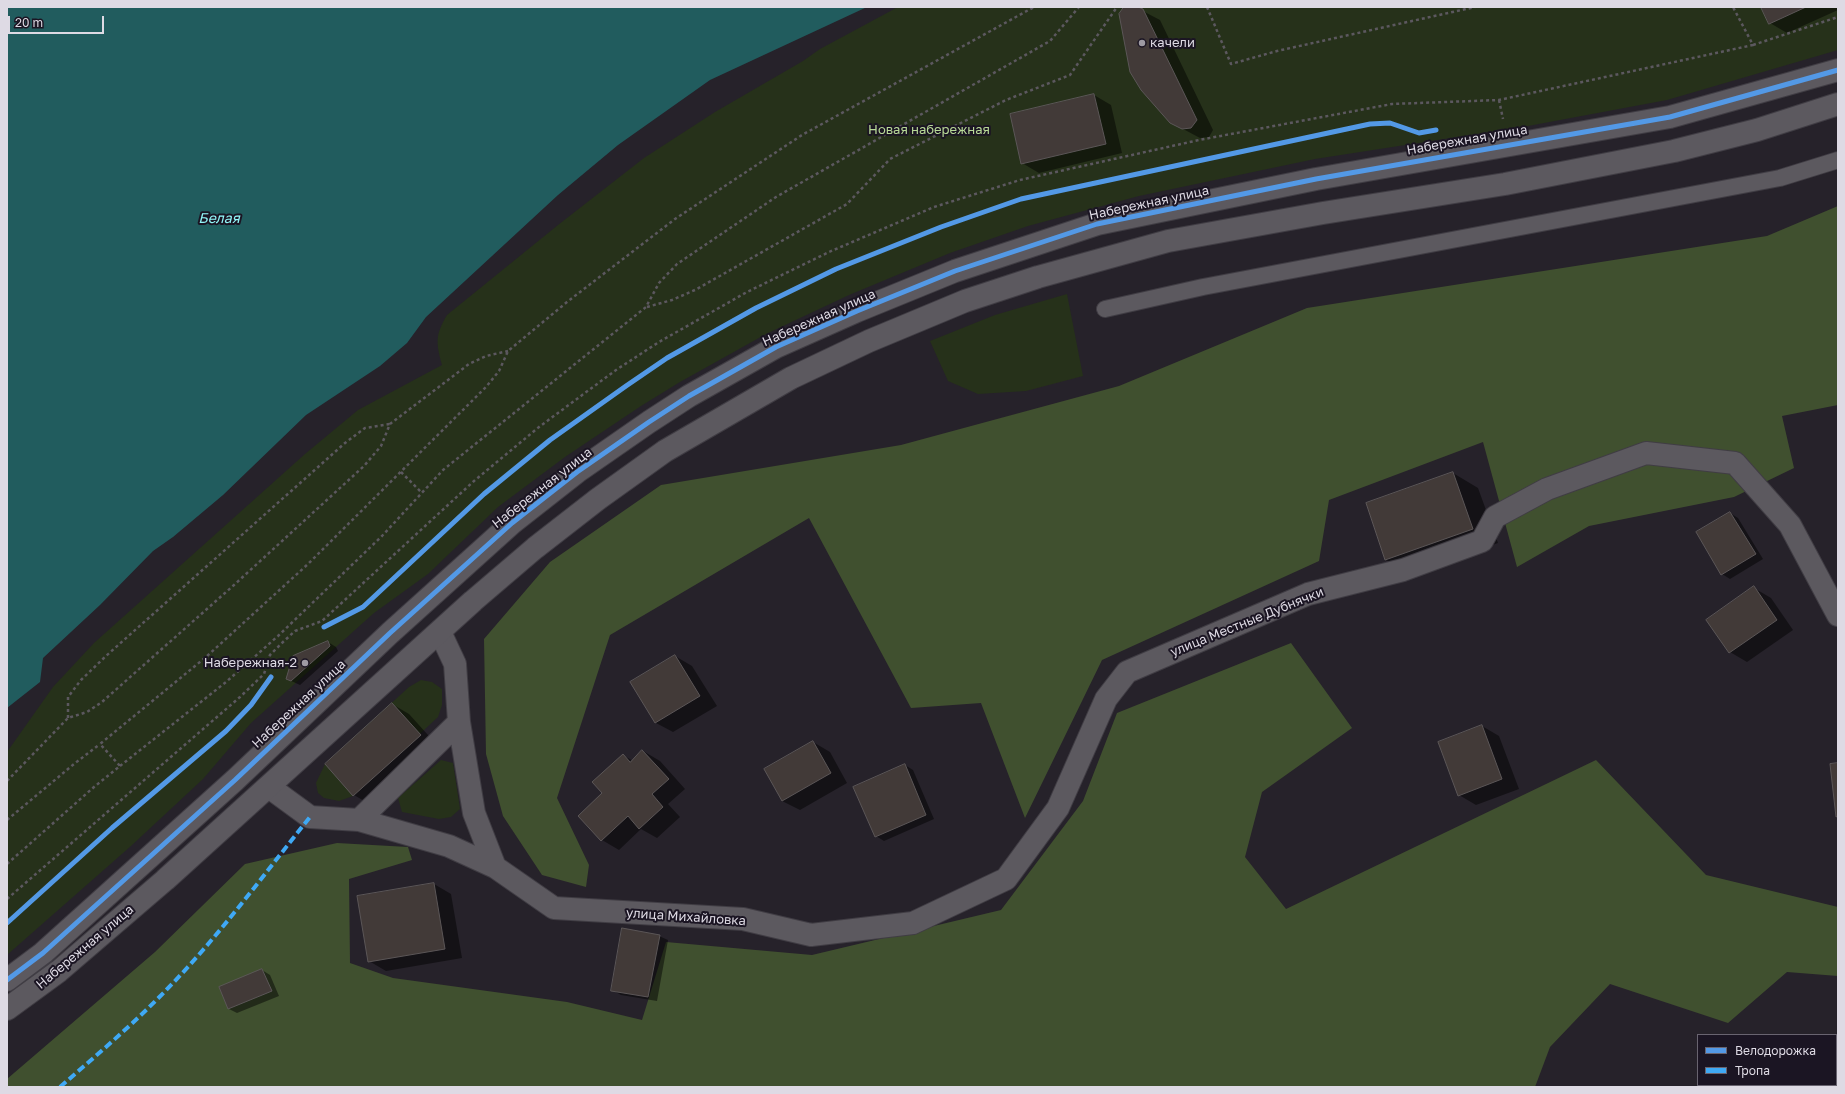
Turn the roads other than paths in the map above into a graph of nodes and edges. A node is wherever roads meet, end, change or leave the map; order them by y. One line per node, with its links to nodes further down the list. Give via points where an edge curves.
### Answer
1 (1838, 70): 4 (street, Набережная улица, via 1670,117 1316,179)
2 (1838, 104): 5 (street, Набережная улица, via 1756,130 1674,151 1505,184 1168,241)
3 (1838, 160): 6 (lane, via 1780,178 1203,287)
4 (1097, 224): 5 (street); 14 (street, Набережная улица, via 956,271 857,311 776,347 688,396 649,422 577,472 512,523 390,633 235,780 43,953)
5 (1105, 258): 8 (street, Набережная улица, via 965,301 869,341 778,386 664,452 598,499 535,548)
6 (1105, 308)
7 (1838, 615): 9 (street, улица Местные Дубнячки, via 1790,525 1734,463 1646,452 1547,489 1495,517 1482,541 1403,570 1308,594 1127,672)
8 (440, 632): 10 (street, via 455,664); 11 (street, Набережная улица)
9 (1106, 699): 13 (street, улица Михайловка, via 1058,808 1006,879 914,923 811,935 743,920 554,908)
10 (459, 722): 12 (street); 13 (street, via 474,813)
11 (268, 787): 12 (street, улица Михайловка, via 310,817); 15 (street, Набережная улица, via 59,971)
12 (359, 820): 13 (street, улица Михайловка, via 448,846)
13 (495, 867)
14 (7, 980)
15 (7, 1009)

